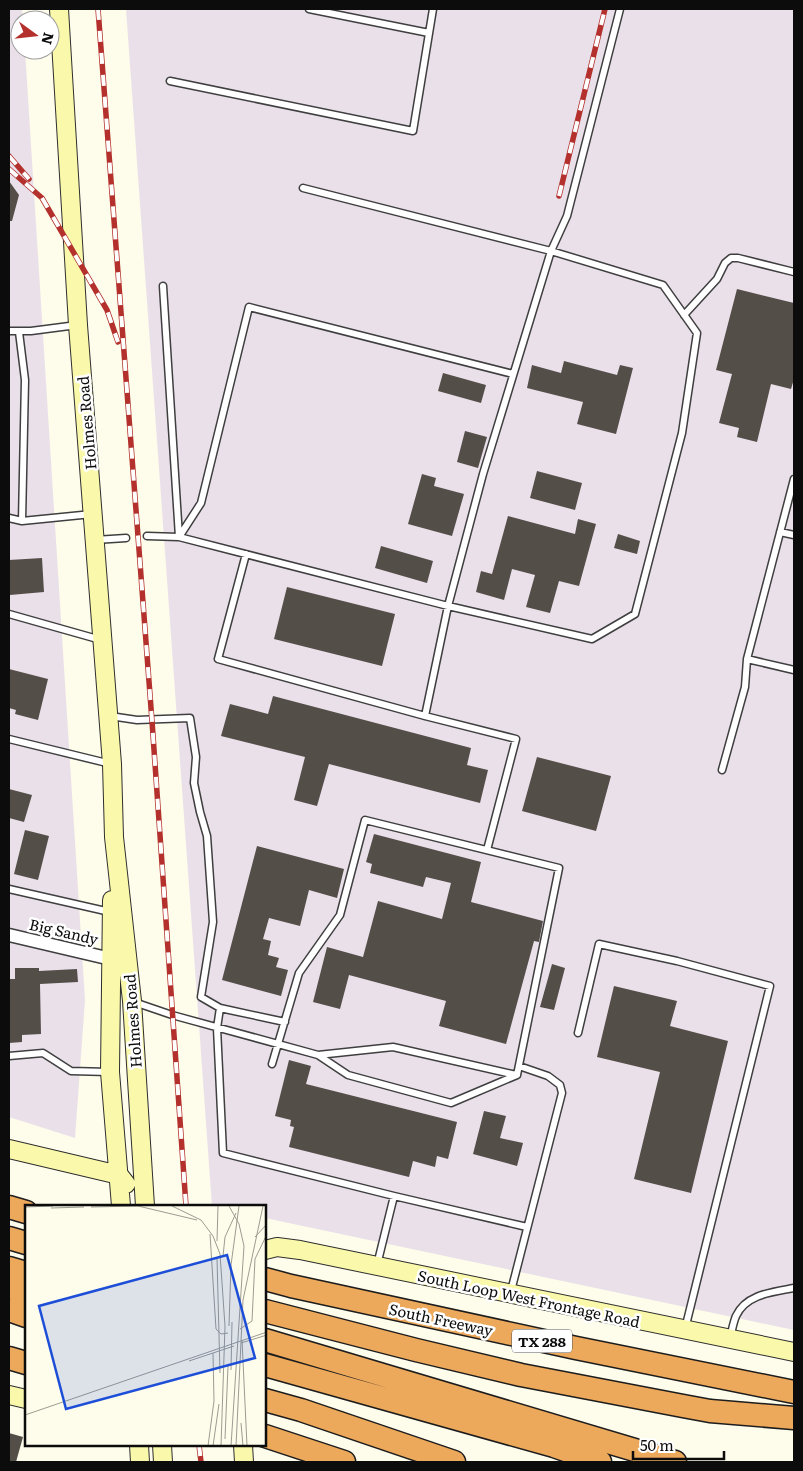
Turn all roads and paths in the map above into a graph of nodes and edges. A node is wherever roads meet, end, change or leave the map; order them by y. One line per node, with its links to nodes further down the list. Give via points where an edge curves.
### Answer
1 (59, 9): 12 (main road, Holmes Road)
2 (309, 9): 5 (lane)
3 (433, 9): 5 (lane)
4 (620, 9): 8 (lane, via 566,216)
5 (429, 33): 6 (lane, via 413,131)
6 (170, 81)
7 (303, 188): 8 (lane)
8 (551, 251): 11 (lane, via 663,285); 15 (lane)
9 (794, 272): 11 (lane, via 731,258 717,279)
10 (163, 286): 23 (lane)
11 (684, 315): 27 (lane, via 697,333 683,424 635,614 592,639)
12 (78, 325): 14 (lane); 17 (main road, Holmes Road)
13 (9, 331): 14 (lane)
14 (19, 332): 19 (lane, via 26,380)
15 (512, 374): 23 (lane, via 249,307 201,503); 27 (lane)
16 (794, 478): 20 (lane)
17 (93, 513): 19 (lane); 25 (main road, Holmes Road)
18 (9, 518): 19 (lane)
19 (22, 521)
20 (780, 532): 21 (lane); 30 (lane)
21 (794, 535)
22 (147, 536): 23 (lane)
23 (179, 537): 26 (lane)
24 (126, 538): 25 (lane)
25 (95, 540): 29 (main road, Holmes Road)
26 (246, 554): 27 (lane); 33 (lane, via 218,659)
27 (448, 606): 33 (lane)
28 (9, 614): 29 (lane)
29 (103, 641): 32 (main road, Holmes Road)
30 (747, 659): 31 (lane); 36 (lane, via 745,687)
31 (794, 670)
32 (108, 716): 35 (main road, Holmes Road); 44 (lane, via 137,720 190,718 196,756 194,783 207,836 213,922 201,997)
33 (425, 716): 38 (lane, via 516,739)
34 (9, 739): 35 (lane)
35 (112, 764): 37 (main road, Holmes Road)
36 (722, 770)
37 (114, 837): 40 (main road, Holmes Road); 43 (main road, Holmes Road)
38 (487, 850): 45 (lane, via 364,820 340,915 298,973); 52 (lane, via 559,868)
39 (9, 889): 40 (lane)
40 (111, 912): 42 (main road, Holmes Road)
41 (9, 935): 42 (street, Big Sandy)
42 (111, 959): 53 (main road, Holmes Road)
43 (132, 1001): 46 (lane); 60 (main road, Holmes Road)
44 (220, 1008): 45 (lane); 46 (lane)
45 (284, 1022): 48 (lane)
46 (217, 1028): 48 (lane); 57 (lane, via 223,1153)
47 (578, 1033): 82 (lane, via 599,944 770,986)
48 (278, 1044): 49 (lane); 51 (lane)
49 (318, 1055): 54 (lane, via 393,1046); 54 (lane, via 348,1075 451,1103)
50 (9, 1056): 53 (lane, via 43,1053 71,1071)
51 (272, 1064)
52 (519, 1066): 54 (lane); 63 (lane, via 548,1076 560,1085 562,1093)
53 (110, 1072): 56 (main road, Holmes Road)
54 (517, 1075)
55 (9, 1149): 56 (main road)
56 (119, 1175): 58 (main road, Holmes Road); 59 (main road)
57 (394, 1196): 63 (lane); 69 (lane)
58 (122, 1205)
59 (142, 1205)
60 (143, 1205)
61 (9, 1207): 62 (highway)
62 (25, 1212)
63 (527, 1227): 76 (lane)
64 (9, 1238): 65 (highway)
65 (25, 1243)
66 (9, 1244): 67 (highway)
67 (25, 1247)
68 (266, 1250): 69 (main road, South Loop West Frontage Road, via 286,1247)
69 (376, 1267): 76 (main road, South Loop West Frontage Road)
70 (9, 1268): 71 (highway)
71 (25, 1273)
72 (266, 1279): 89 (highway, South Freeway / TX 288)
73 (9, 1287): 75 (highway)
74 (794, 1288): 83 (lane, via 748,1300 736,1316)
75 (25, 1293)
76 (510, 1294): 82 (main road, South Loop West Frontage Road)
77 (9, 1310): 79 (highway)
78 (266, 1310): 93 (highway, via 512,1372)
79 (25, 1316)
80 (9, 1325): 81 (highway)
81 (25, 1330)
82 (685, 1330): 83 (main road, South Loop West Frontage Road)
83 (729, 1339): 85 (main road, South Loop West Frontage Road)
84 (266, 1340): 104 (highway)
85 (794, 1352)
86 (9, 1358): 87 (highway)
87 (25, 1363)
88 (266, 1365): 103 (highway, via 554,1446)
89 (794, 1392)
90 (9, 1395): 91 (main road)
91 (25, 1399)
92 (266, 1400): 102 (highway)
93 (710, 1411): 94 (highway); 95 (highway)
94 (794, 1418)
95 (794, 1434)
96 (266, 1436): 101 (highway)
97 (139, 1446): 99 (main road)
98 (162, 1446): 100 (main road)
99 (140, 1462)
100 (163, 1462)
101 (344, 1462)
102 (454, 1462)
103 (600, 1462)
104 (676, 1462)

